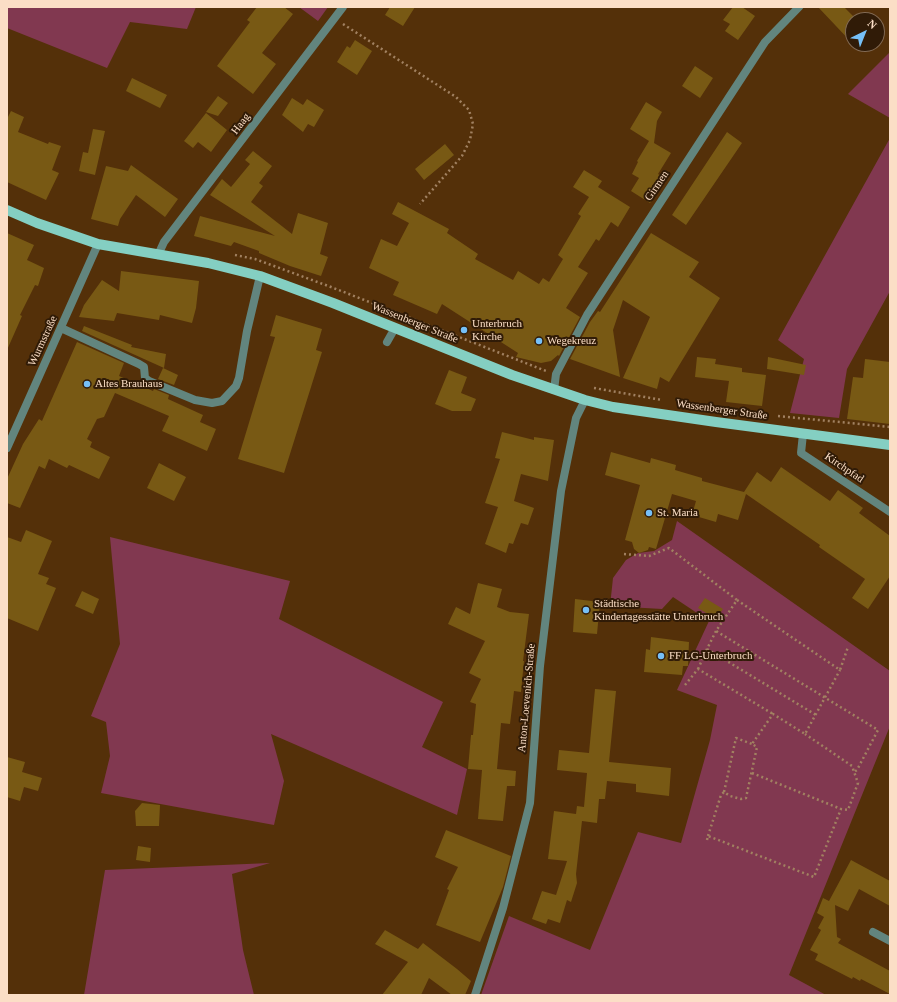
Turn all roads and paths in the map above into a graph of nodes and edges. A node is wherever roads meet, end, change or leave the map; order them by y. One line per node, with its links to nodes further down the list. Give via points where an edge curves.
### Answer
1 (343, 7): 3 (street, Haag)
2 (799, 7): 13 (street, Girmen, via 765,42 595,302 556,374)
3 (334, 18): 4 (path, via 456,97 468,110 473,124 470,140 462,156); 7 (street, Haag, via 164,242)
4 (420, 204)
5 (7, 210): 6 (main road, Wassenberger Straße)
6 (98, 244): 7 (main road, Wassenberger Straße); 9 (street, Wurmstraße)
7 (158, 255): 8 (main road, Wassenberger Straße, via 208,263)
8 (260, 276): 9 (street, via 246,331 239,378 236,386 222,401 212,403 195,400 149,381 144,367); 10 (main road, Wassenberger Straße)
9 (61, 328): 20 (street, Wurmstraße)
10 (395, 328): 11 (street); 13 (main road, Wassenberger Straße)
11 (387, 342)
12 (586, 386): 15 (path)
13 (554, 390): 14 (main road, Wassenberger Straße)
14 (585, 400): 18 (main road, Wassenberger Straße, via 613,407); 43 (street, Anton-Loevenich-Straße, via 576,418 561,491 540,666 530,803 503,908)
15 (670, 401)
16 (776, 416): 17 (path)
17 (890, 427)
18 (803, 434): 19 (main road, Wassenberger Straße); 21 (street, Kirchpfad, via 801,453)
19 (890, 445)
20 (7, 448)
21 (890, 512)
22 (624, 554): 23 (path, via 649,556 670,548)
23 (737, 600): 24 (path); 28 (path)
24 (716, 630): 26 (path); 30 (path)
25 (848, 647): 28 (path)
26 (707, 649): 27 (path); 32 (path)
27 (698, 669): 29 (path); 31 (path)
28 (840, 670): 30 (path)
29 (685, 685)
30 (825, 698): 32 (path); 35 (path, via 878,730)
31 (773, 714): 33 (path); 34 (path)
32 (816, 715): 33 (path)
33 (805, 734): 35 (path, via 852,766)
34 (752, 744): 36 (path, via 757,747); 37 (path, via 736,738)
35 (854, 772): 38 (path, via 858,783 848,810)
36 (752, 773): 37 (path, via 746,798 730,796); 38 (path)
37 (724, 792): 39 (path)
38 (841, 809): 39 (path, via 814,877)
39 (708, 836): 40 (path)
40 (707, 840)
41 (873, 932): 42 (street)
42 (890, 941)
43 (474, 995)

